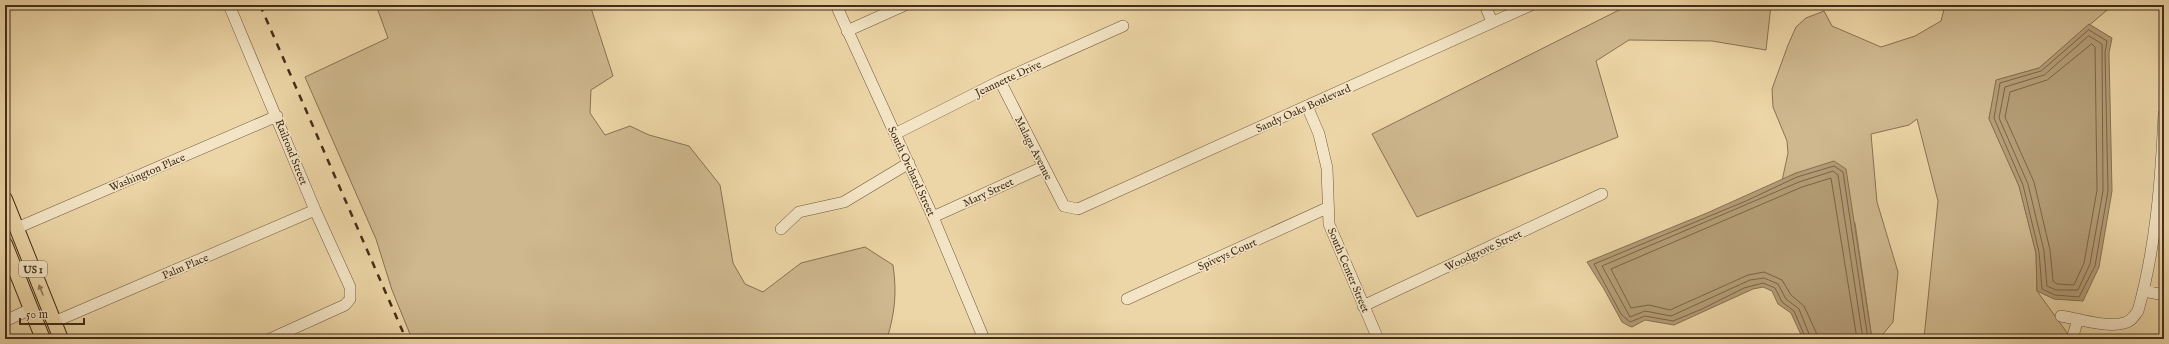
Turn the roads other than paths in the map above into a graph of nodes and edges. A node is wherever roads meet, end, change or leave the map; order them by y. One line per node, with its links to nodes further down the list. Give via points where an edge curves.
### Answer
1 (229, 5): 12 (street, Railroad Street)
2 (836, 5): 8 (street, South Orchard Street)
3 (905, 5): 8 (street)
4 (1485, 5): 6 (street)
5 (1531, 5): 6 (street, Sandy Oaks Boulevard)
6 (1492, 22): 10 (street, Sandy Oaks Boulevard)
7 (1123, 26): 9 (street, Jeannette Drive)
8 (847, 31): 13 (street, South Orchard Street)
9 (1000, 81): 13 (street, Jeannette Drive); 15 (street, Malaga Avenue)
10 (1307, 106): 19 (street, Sandy Oaks Boulevard, via 1078,209); 20 (street, South Center Street, via 1319,134 1327,168)
11 (2164, 114): 16 (street)
12 (277, 116): 21 (street, Railroad Street); 23 (street, Washington Place)
13 (895, 134): 14 (street, South Orchard Street)
14 (909, 163): 22 (street, South Orchard Street); 24 (street, via 844,202 799,212)
15 (1043, 167): 19 (street, Malaga Avenue, via 1064,206); 22 (street, Mary Street)
16 (2162, 188): 26 (street)
17 (1602, 194): 29 (street, Woodgrove Street)
18 (5, 199): 23 (main road, US 1)
19 (1074, 208)
20 (1327, 208): 28 (street, Spiveys Court); 29 (street, South Center Street, via 1329,224)
21 (316, 210): 34 (street, Palm Place); 37 (street, Railroad Street, via 350,287 350,299 345,305)
22 (933, 217): 38 (street, South Orchard Street)
23 (11, 226): 34 (main road, US 1, one-way to 23)
24 (781, 229)
25 (5, 244): 30 (main road, US 1)
26 (2144, 291): 27 (street); 32 (street, via 2138,311 2124,324 2111,325)
27 (2164, 295)
28 (1127, 299)
29 (1364, 306): 39 (street, South Center Street)
30 (31, 309): 33 (street); 35 (main road, US 1)
31 (2061, 316): 32 (street)
32 (2078, 319): 40 (street)
33 (5, 321)
34 (54, 322): 36 (main road, US 1)
35 (43, 339)
36 (61, 339)
37 (270, 339)
38 (984, 339)
39 (1378, 339)
40 (2072, 339)

